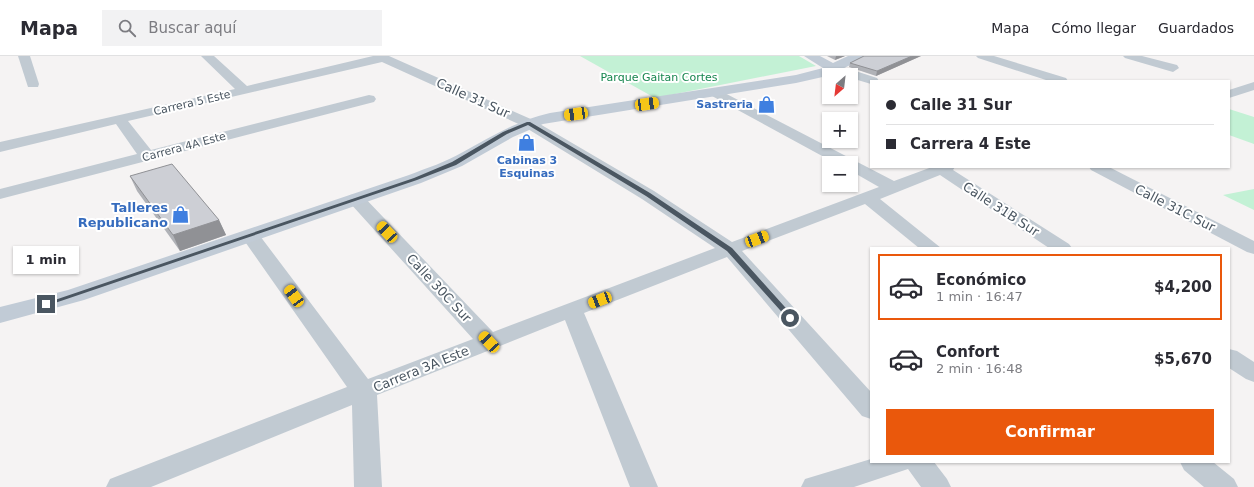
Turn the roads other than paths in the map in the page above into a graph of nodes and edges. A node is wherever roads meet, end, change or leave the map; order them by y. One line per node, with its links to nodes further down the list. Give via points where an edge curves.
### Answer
1 (24, 56): 14 (street)
2 (208, 56): 16 (street)
3 (810, 56): 8 (street)
4 (858, 56): 8 (street)
5 (982, 56): 13 (street)
6 (1130, 56): 9 (street)
7 (382, 57): 16 (street, Carrera 5 Este); 21 (street, Calle 31 Sur)
8 (834, 68)
9 (1173, 68)
10 (822, 71): 17 (street, via 796,79)
11 (858, 76): 12 (street)
12 (870, 80)
13 (1059, 80)
14 (33, 84)
15 (1254, 86): 18 (street)
16 (244, 90): 20 (street, Carrera 5 Este)
17 (717, 93): 21 (street); 24 (street)
18 (1230, 94)
19 (369, 99): 23 (street, Carrera 4A Este)
20 (119, 119): 22 (street, Carrera 5 Este); 23 (street)
21 (528, 123): 31 (street, via 505,133 454,164); 36 (street, Calle 31 Sur, via 648,195)
22 (0, 147)
23 (148, 156): 29 (street, Carrera 4A Este)
24 (834, 156)
25 (944, 168): 28 (street, Carrera 3A Este); 34 (street, Calle 31B Sur)
26 (1099, 168): 35 (street, Calle 31C Sur)
27 (858, 169): 28 (street)
28 (892, 187): 30 (street, Carrera 3A Este)
29 (0, 194)
30 (867, 197): 33 (street); 36 (street, Carrera 3A Este)
31 (356, 199): 32 (street); 39 (street, Calle 30C Sur)
32 (250, 236): 38 (street, via 76,295); 40 (street)
33 (930, 247)
34 (1061, 247)
35 (1254, 248)
36 (730, 249): 37 (street, Carrera 3A Este); 41 (street, Calle 31 Sur)
37 (572, 311): 39 (street, Carrera 3A Este); 47 (street)
38 (0, 315)
39 (489, 342): 40 (street, Carrera 3A Este)
40 (364, 392): 45 (street, Carrera 3A Este); 46 (street)
41 (870, 408)
42 (895, 463): 48 (street)
43 (919, 463): 49 (street)
44 (1195, 463): 50 (street)
45 (120, 487)
46 (368, 487)
47 (644, 487)
48 (815, 487)
49 (937, 487)
50 (1224, 487)

